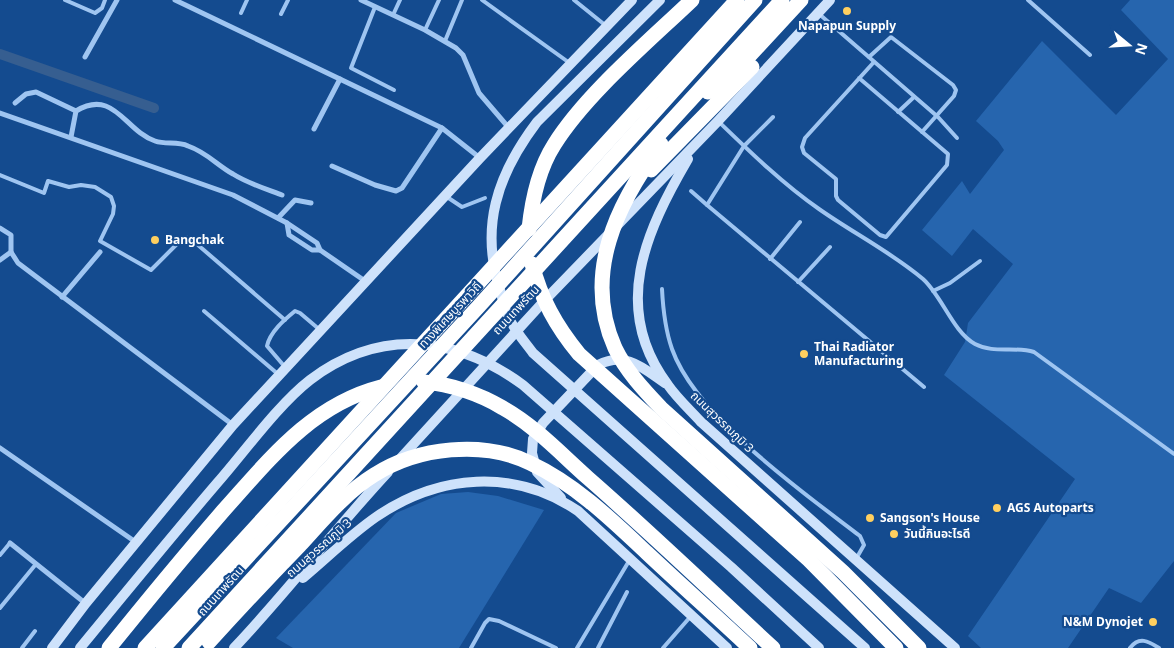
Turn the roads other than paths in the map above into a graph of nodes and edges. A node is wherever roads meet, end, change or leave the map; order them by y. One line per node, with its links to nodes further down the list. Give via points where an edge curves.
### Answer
1 (65, 0): 2 (lane, via 95,13)
2 (105, 0)
3 (117, 0): 31 (street)
4 (175, 0): 36 (street)
5 (247, 0): 24 (lane)
6 (288, 0): 25 (lane)
7 (361, 0): 22 (street)
8 (400, 0): 26 (lane)
9 (439, 0): 28 (lane)
10 (462, 0): 29 (lane)
11 (482, 0): 34 (lane)
12 (574, 0): 27 (lane)
13 (632, 0): 27 (main road)
14 (660, 0): 118 (main road, via 537,122 502,179 494,203 492,247 494,273 508,318 533,353)
15 (692, 0): 119 (highway, via 587,103 554,144 541,171 531,205 528,237 538,287 551,316 579,354 809,560)
16 (736, 0): 104 (highway, ถนนเทพรัตน)
17 (755, 0): 105 (highway, ทางพิเศษบูรพาวิถี, via 479,306)
18 (780, 0): 106 (highway, ถนนเทพรัตน)
19 (802, 0): 63 (highway, via 740,66 676,125)
20 (830, 0): 23 (main road, ถนนเทพรัตน)
21 (1028, 0): 30 (lane)
22 (375, 6): 26 (street); 37 (lane, via 350,68)
23 (814, 6): 32 (lane); 45 (main road, ถนนเทพรัตน); 63 (highway, via 664,157)
24 (241, 13)
25 (281, 14)
26 (393, 15): 28 (street)
27 (607, 26): 34 (main road)
28 (425, 30): 29 (street)
29 (445, 41): 47 (street, via 463,55 478,92)
30 (1090, 54)
31 (85, 57)
32 (869, 57): 33 (lane); 44 (lane, via 888,38 895,38 953,84 954,96)
33 (874, 62): 35 (lane); 38 (lane)
34 (571, 64): 47 (main road)
35 (859, 78): 41 (lane); 49 (lane, via 805,138 802,147 804,153 836,179 838,200 880,235 886,237 891,233 947,165 948,154)
36 (340, 80): 46 (street); 48 (street)
37 (394, 90)
38 (914, 97): 41 (lane); 44 (lane)
39 (15, 103): 40 (street, via 26,94 36,92)
40 (76, 111): 50 (street); 58 (street, via 87,106 111,108 146,137 162,143 188,146 214,159 235,176)
41 (898, 112): 49 (lane)
42 (0, 113): 50 (street)
43 (773, 117): 53 (lane)
44 (938, 117): 49 (lane); 51 (lane)
45 (718, 121): 52 (main road, ถนนเทพรัตน); 53 (lane)
46 (442, 128): 54 (street); 55 (street, via 402,188 396,191)
47 (508, 128): 54 (main road)
48 (314, 129)
49 (922, 132)
50 (71, 137): 64 (street, via 208,186)
51 (957, 138)
52 (696, 145): 82 (main road, ถนนสุวรรณภูมิ 3, via 653,225 638,274 637,299 643,334 652,359); 95 (main road, ถนนเทพรัตน, via 546,300 350,512)
53 (744, 146): 62 (lane); 76 (lane, via 817,208 907,265)
54 (480, 158): 59 (main road)
55 (332, 166)
56 (0, 175): 79 (lane, via 44,193 48,181 69,187 94,187 111,197 114,206 100,241 151,270 184,236)
57 (691, 191): 62 (lane)
58 (282, 195)
59 (446, 195): 60 (lane, via 462,207); 73 (main road)
60 (485, 198)
61 (311, 203): 64 (street, via 291,202)
62 (707, 205): 70 (lane)
63 (621, 206): 120 (highway, via 608,240 603,299 609,332 624,363 661,408 843,572)
64 (278, 218): 73 (street, via 317,243 320,250)
65 (800, 222): 70 (lane)
66 (0, 228): 68 (street, via 12,235)
67 (830, 247): 74 (lane)
68 (11, 252): 71 (street); 77 (street, via 18,263)
69 (100, 252): 77 (street)
70 (770, 259): 74 (lane)
71 (0, 260)
72 (980, 261): 76 (lane, via 950,283)
73 (365, 282): 80 (main road)
74 (798, 282): 83 (lane)
75 (662, 289): 92 (lane, via 672,350 700,395 761,458 860,536 864,545)
76 (933, 290): 86 (lane, via 973,343 988,350 1023,349 1034,352)
77 (62, 297): 84 (street)
78 (204, 311): 81 (lane)
79 (285, 320): 80 (lane, via 295,311); 81 (lane, via 271,335 267,346)
80 (320, 330): 81 (main road)
81 (282, 372): 84 (main road)
82 (667, 385): 87 (main road, via 629,361 610,359 598,365 543,423 533,440 534,463 537,472); 92 (main road, ถนนสุวรรณภูมิ 3, via 701,422)
83 (924, 387)
84 (233, 425): 89 (main road)
85 (0, 448): 89 (street)
86 (1174, 454)
87 (563, 501): 91 (main road, ถนนสุวรรณภูมิ 3); 95 (main road, ถนนสุวรรณภูมิ 3, via 502,481 466,482 433,488 376,517)
88 (10, 543): 90 (lane); 93 (street)
89 (137, 543): 96 (main road)
90 (0, 555)
91 (630, 559): 98 (main road, ถนนสุวรรณภูมิ 3); 111 (lane)
92 (855, 561): 121 (main road, ถนนสุวรรณภูมิ 3)
93 (36, 564): 96 (street); 97 (lane)
94 (627, 592): 112 (lane)
95 (280, 599): 108 (main road, ถนนเทพรัตน)
96 (86, 603): 101 (main road)
97 (0, 608)
98 (691, 616): 113 (lane); 114 (main road, ถนนสุวรรณภูมิ 3)
99 (35, 631): 100 (lane)
100 (22, 648)
101 (52, 648)
102 (80, 648): 117 (main road, via 207,495 308,381 357,353 412,343 445,346 478,357 523,385)
103 (108, 648): 116 (highway, via 201,536 282,446 308,422 327,409 375,389 416,382 436,383 481,397 529,426 625,510)
104 (145, 648)
105 (163, 648)
106 (188, 648)
107 (203, 648): 115 (highway, via 322,521 374,475 414,457 479,450 530,462 559,480 610,518)
108 (234, 648)
109 (471, 648): 110 (lane, via 484,622 489,620 499,621)
110 (556, 648)
111 (577, 648)
112 (598, 648)
113 (663, 648)
114 (727, 648)
115 (750, 648)
116 (772, 648)
117 (819, 648)
118 (865, 648)
119 (896, 648)
120 (919, 648)
121 (955, 648)
122 (1130, 648): 123 (lane, via 1141,640)
123 (1159, 648)

